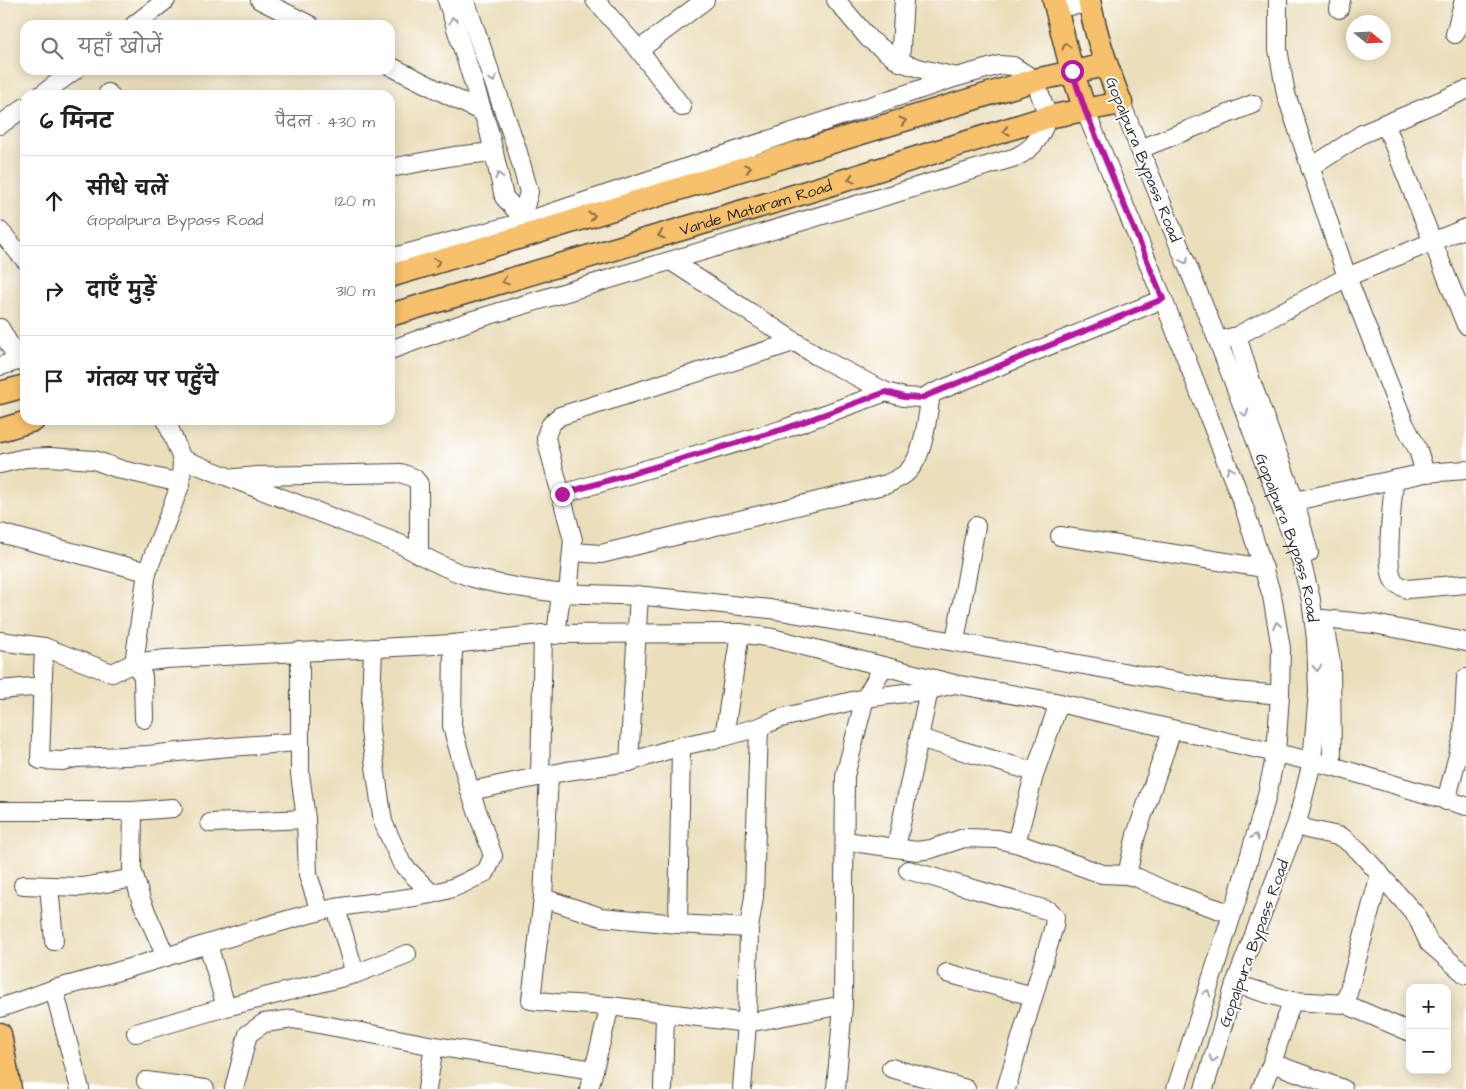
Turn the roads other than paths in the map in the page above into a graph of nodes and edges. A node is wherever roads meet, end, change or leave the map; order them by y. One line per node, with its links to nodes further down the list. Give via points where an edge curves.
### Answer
1 (166, 0): 13 (street)
2 (260, 0): 14 (street)
3 (447, 0): 31 (street, one-way to 3)
4 (464, 0): 39 (street, one-way to 39, via 522,166 529,192)
5 (595, 0): 16 (street)
6 (705, 0): 16 (street)
7 (836, 0): 17 (street, via 869,39)
8 (904, 0): 17 (street)
9 (1278, 0): 38 (street, via 1278,49 1286,94)
10 (1464, 0): 15 (street)
11 (1090, 2): 12 (street); 18 (main road, Gopalpura Bypass Road)
12 (1055, 4): 20 (main road, Gopalpura Bypass Road, one-way to 12)
13 (140, 20)
14 (300, 20)
15 (1456, 34)
16 (638, 50): 28 (street)
17 (900, 62): 22 (street)
18 (1106, 64): 20 (main road); 26 (main road, Gopalpura Bypass Road)
19 (395, 68): 31 (street)
20 (1072, 71): 23 (main road); 29 (main road, Gopalpura Bypass Road)
21 (68, 75): 24 (street)
22 (957, 77): 23 (street, via 1000,65 1013,66); 39 (street)
23 (1035, 80): 32 (street); 39 (main road, one-way to 23)
24 (48, 90)
25 (1466, 90): 33 (street)
26 (1121, 103): 29 (main road, Vande Mataram Road); 35 (street, Gopalpura Bypass Road)
27 (1253, 104): 35 (street)
28 (682, 107)
29 (1085, 110): 32 (main road, Vande Mataram Road); 48 (street, Gopalpura Bypass Road)
30 (20, 111): 34 (street)
31 (482, 112): 36 (street)
32 (1048, 117): 45 (street, via 1039,139 1027,152 1016,157); 49 (main road, Vande Mataram Road, one-way to 49, via 784,200)
33 (1385, 123): 38 (street); 42 (street)
34 (0, 125)
35 (1140, 149): 53 (street, Gopalpura Bypass Road, one-way to 53)
36 (494, 152): 37 (street); 39 (street, one-way to 36, via 504,197)
37 (395, 167)
38 (1310, 168): 47 (street)
39 (525, 225): 44 (street); 46 (main road, one-way to 39)
40 (1466, 228): 42 (street)
41 (0, 231): 43 (street)
42 (1432, 242): 47 (street); 50 (street)
43 (20, 254)
44 (395, 257)
45 (671, 261): 54 (street); 55 (street, via 473,320)
46 (395, 274)
47 (1347, 277): 52 (street); 69 (street)
48 (1163, 299): 62 (street); 80 (street, Gopalpura Bypass Road, one-way to 48, via 1244,507)
49 (395, 314)
50 (1466, 325)
51 (0, 328): 56 (street)
52 (1237, 336): 53 (street); 74 (street)
53 (1218, 341): 116 (street, Gopalpura Bypass Road, one-way to 116, via 1301,560 1311,600 1318,692)
54 (794, 342): 60 (street); 73 (street, via 560,416 551,423 546,438)
55 (395, 348)
56 (20, 357)
57 (20, 362): 58 (street)
58 (0, 365)
59 (20, 387): 61 (main road)
60 (886, 392): 62 (street, via 921,398); 73 (street, via 781,430)
61 (0, 393)
62 (931, 393): 78 (street, via 925,435 915,461 905,474 887,484 601,554)
63 (20, 424): 65 (main road)
64 (168, 425): 66 (street)
65 (0, 430)
66 (182, 459): 70 (street); 72 (street)
67 (0, 464): 72 (street, via 25,458 94,460 122,470)
68 (1466, 470): 69 (street)
69 (1425, 473): 71 (street)
70 (232, 478): 79 (street); 79 (street, via 401,473 414,478 419,484)
71 (1394, 480): 74 (street); 82 (street, via 1389,565 1393,580 1407,589)
72 (182, 483): 81 (street)
73 (562, 494): 78 (street)
74 (1296, 501): 85 (street)
75 (976, 526): 90 (street)
76 (0, 533): 81 (street)
77 (1060, 536): 80 (street)
78 (573, 552): 83 (street)
79 (419, 554): 83 (street, via 472,578)
80 (1264, 568): 103 (street, Gopalpura Bypass Road, one-way to 80, via 1281,648)
81 (147, 572): 96 (street)
82 (1466, 584)
83 (563, 593): 84 (street); 87 (street)
84 (639, 595): 88 (street); 90 (street, via 770,609)
85 (1323, 619): 91 (street, via 1374,624); 117 (street, via 1331,663)
86 (740, 633): 88 (street); 97 (street); 110 (street)
87 (550, 634): 88 (street); 92 (street); 119 (street)
88 (637, 634): 115 (street)
89 (0, 641): 93 (street)
90 (955, 641): 103 (street, via 1224,690)
91 (1466, 642)
92 (453, 644): 94 (street); 120 (street, via 452,726)
93 (44, 647): 96 (street, via 112,673); 100 (street)
94 (373, 648): 95 (street); 138 (street, via 370,731 383,822 402,864)
95 (300, 651): 96 (street); 112 (street)
96 (134, 663): 106 (street, via 143,676)
97 (884, 666): 99 (street); 104 (street)
98 (1466, 678): 109 (street)
99 (954, 684): 102 (street); 105 (street)
100 (43, 686): 101 (street); 112 (street, via 40,760 62,761)
101 (0, 690)
102 (929, 690): 104 (street); 111 (street)
103 (1280, 695): 114 (street, Gopalpura Bypass Road)
104 (865, 698): 107 (street, via 781,718); 129 (street, via 845,776)
105 (1059, 703): 108 (street); 118 (street)
106 (144, 719)
107 (759, 727): 110 (street); 143 (street, via 754,896)
108 (1172, 730): 114 (street); 134 (street, via 1136,835)
109 (1464, 736): 121 (street)
110 (724, 737): 113 (street)
111 (919, 738): 118 (street); 131 (street)
112 (299, 742): 126 (street)
113 (681, 746): 115 (street); 142 (street)
114 (1276, 753): 116 (street); 141 (street, Gopalpura Bypass Road, one-way to 114)
115 (629, 762): 119 (street)
116 (1312, 762): 117 (street); 128 (street, Gopalpura Bypass Road)
117 (1332, 766): 121 (street)
118 (1035, 772): 130 (street)
119 (545, 776): 120 (street); 139 (street)
120 (470, 791): 138 (street, via 492,856 486,872 454,888)
121 (1446, 802): 122 (street)
122 (1466, 806)
123 (173, 808): 125 (street)
124 (0, 811): 125 (street)
125 (133, 811): 135 (street, via 132,869)
126 (306, 819): 127 (street); 140 (street, via 308,875)
127 (210, 823)
128 (1297, 823): 133 (street, via 1307,829 1342,837 1359,850); 151 (street, Gopalpura Bypass Road)
129 (845, 841): 131 (street); 156 (street)
130 (1016, 843): 131 (street, via 982,837 964,838 931,849); 134 (street, via 1102,874)
131 (896, 848)
132 (908, 870): 153 (street, via 1050,911 1055,917 1054,926)
133 (1380, 874): 150 (street, via 1416,915 1429,943); 155 (street)
134 (1127, 875): 141 (street)
135 (135, 878): 137 (street, via 82,887); 147 (street)
136 (23, 885): 137 (street)
137 (49, 886): 144 (street)
138 (432, 894): 140 (street)
139 (543, 898): 142 (street, via 600,917); 157 (street, via 531,1000)
140 (328, 910): 145 (street); 149 (street)
141 (1232, 914): 181 (street, Gopalpura Bypass Road, one-way to 141)
142 (678, 924): 143 (street)
143 (749, 928): 161 (street)
144 (54, 941)
145 (208, 944): 147 (street); 158 (street)
146 (406, 954): 149 (street)
147 (166, 958): 152 (street)
148 (947, 973): 153 (street)
149 (355, 974): 158 (street)
150 (1466, 975)
151 (1235, 984): 154 (street); 182 (street, Gopalpura Bypass Road, one-way to 182)
152 (54, 989): 159 (street); 171 (street)
153 (1033, 996): 180 (street)
154 (1292, 1000): 155 (street); 166 (street)
155 (1345, 1004): 162 (street)
156 (843, 1005): 161 (street); 178 (street)
157 (610, 1006): 160 (street); 168 (street)
158 (226, 1007): 164 (street)
159 (0, 1008)
160 (665, 1013): 161 (street); 176 (street)
161 (747, 1023): 177 (street)
162 (1406, 1030)
163 (0, 1034): 170 (main road)
164 (136, 1034)
165 (434, 1046): 168 (street); 173 (street, via 293,1019 264,1023 248,1034); 174 (street)
166 (1272, 1063): 183 (street); 184 (street)
167 (891, 1068): 179 (street)
168 (594, 1070): 175 (street)
169 (146, 1081): 172 (street)
170 (10, 1089)
171 (80, 1089)
172 (205, 1089)
173 (234, 1089)
174 (427, 1089)
175 (589, 1089)
176 (663, 1089)
177 (742, 1089)
178 (836, 1089)
179 (966, 1089)
180 (1006, 1089)
181 (1176, 1089)
182 (1204, 1089)
183 (1261, 1089)
184 (1343, 1089)

